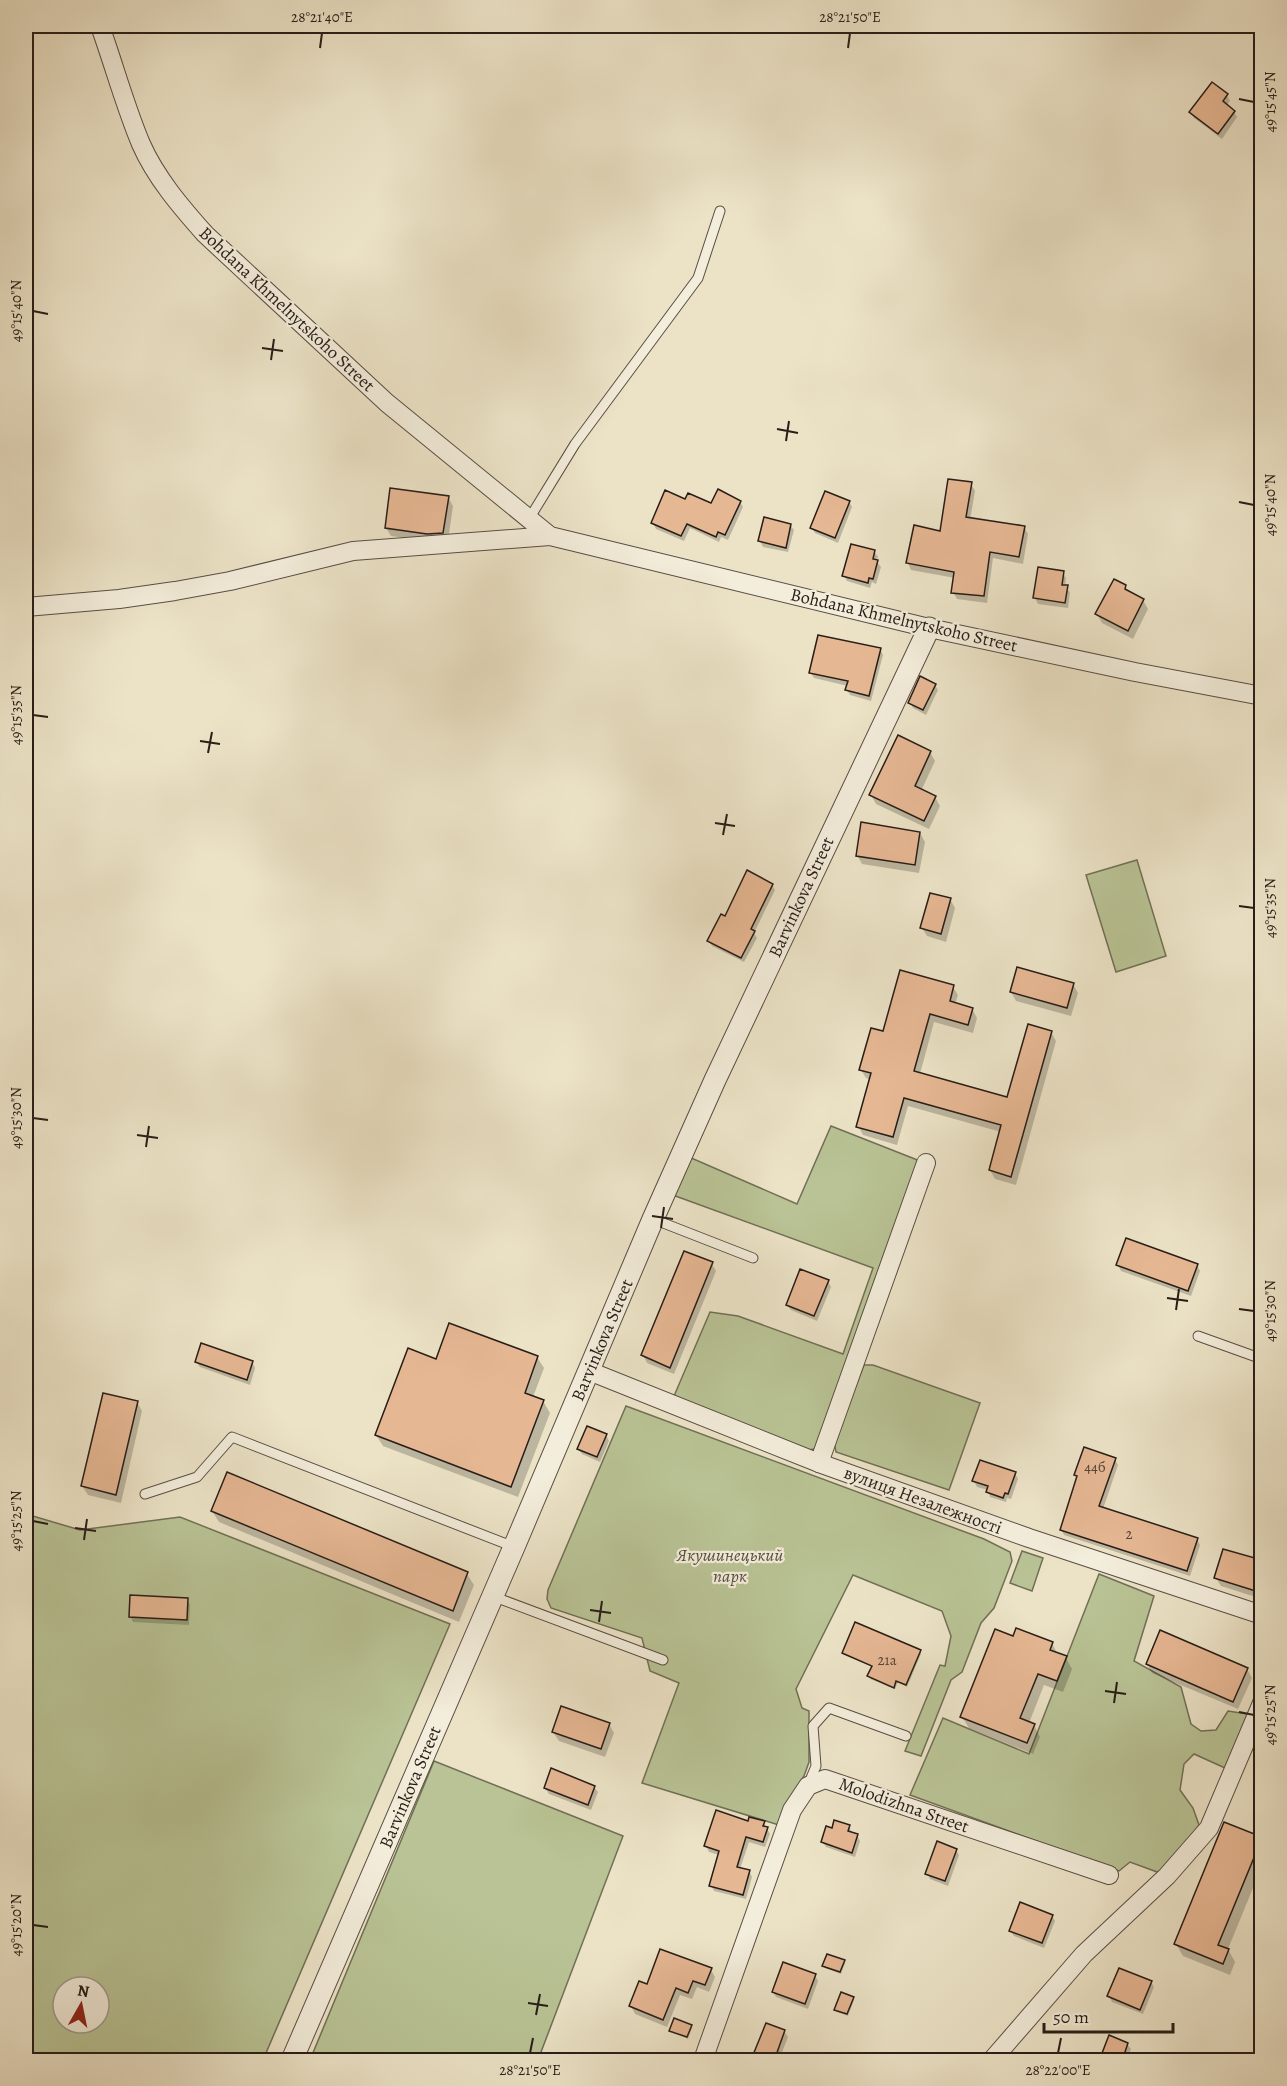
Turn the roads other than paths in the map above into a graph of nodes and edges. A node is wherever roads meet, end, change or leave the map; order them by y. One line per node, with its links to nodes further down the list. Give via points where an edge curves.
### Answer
1 (100, 26): 3 (street, Bohdana Khmelnytskoho Street, via 142,144 186,213 387,403)
2 (720, 211): 3 (lane, via 698,278 574,444)
3 (529, 519): 4 (street, Bohdana Khmelnytskoho Street)
4 (550, 536): 5 (street, Bohdana Khmelnytskoho Street, via 353,552 176,591); 6 (street, Bohdana Khmelnytskoho Street)
5 (26, 607)
6 (929, 628): 7 (street, Bohdana Khmelnytskoho Street); 9 (street, Barvinkova Street)
7 (1262, 696)
8 (926, 1164): 14 (street)
9 (652, 1219): 10 (lane); 13 (street, Barvinkova Street)
10 (753, 1258)
11 (1198, 1336): 12 (lane)
12 (1262, 1359)
13 (589, 1371): 14 (street, вулиця Незалежності); 16 (street, Barvinkova Street)
14 (819, 1463): 18 (street, вулиця Незалежності)
15 (145, 1494): 16 (lane, via 197,1477 232,1437)
16 (514, 1547): 17 (street, Barvinkova Street)
17 (492, 1596): 19 (lane); 24 (street, Barvinkova Street)
18 (1262, 1615)
19 (663, 1660)
20 (1262, 1703): 26 (street, via 1209,1828 1167,1876 1083,1954)
21 (906, 1736): 22 (lane, via 829,1708 813,1726 816,1766)
22 (808, 1786): 23 (street, Molodizhna Street, via 825,1779); 25 (street, via 792,1810)
23 (1109, 1875)
24 (292, 2061)
25 (703, 2061)
26 (992, 2061)

